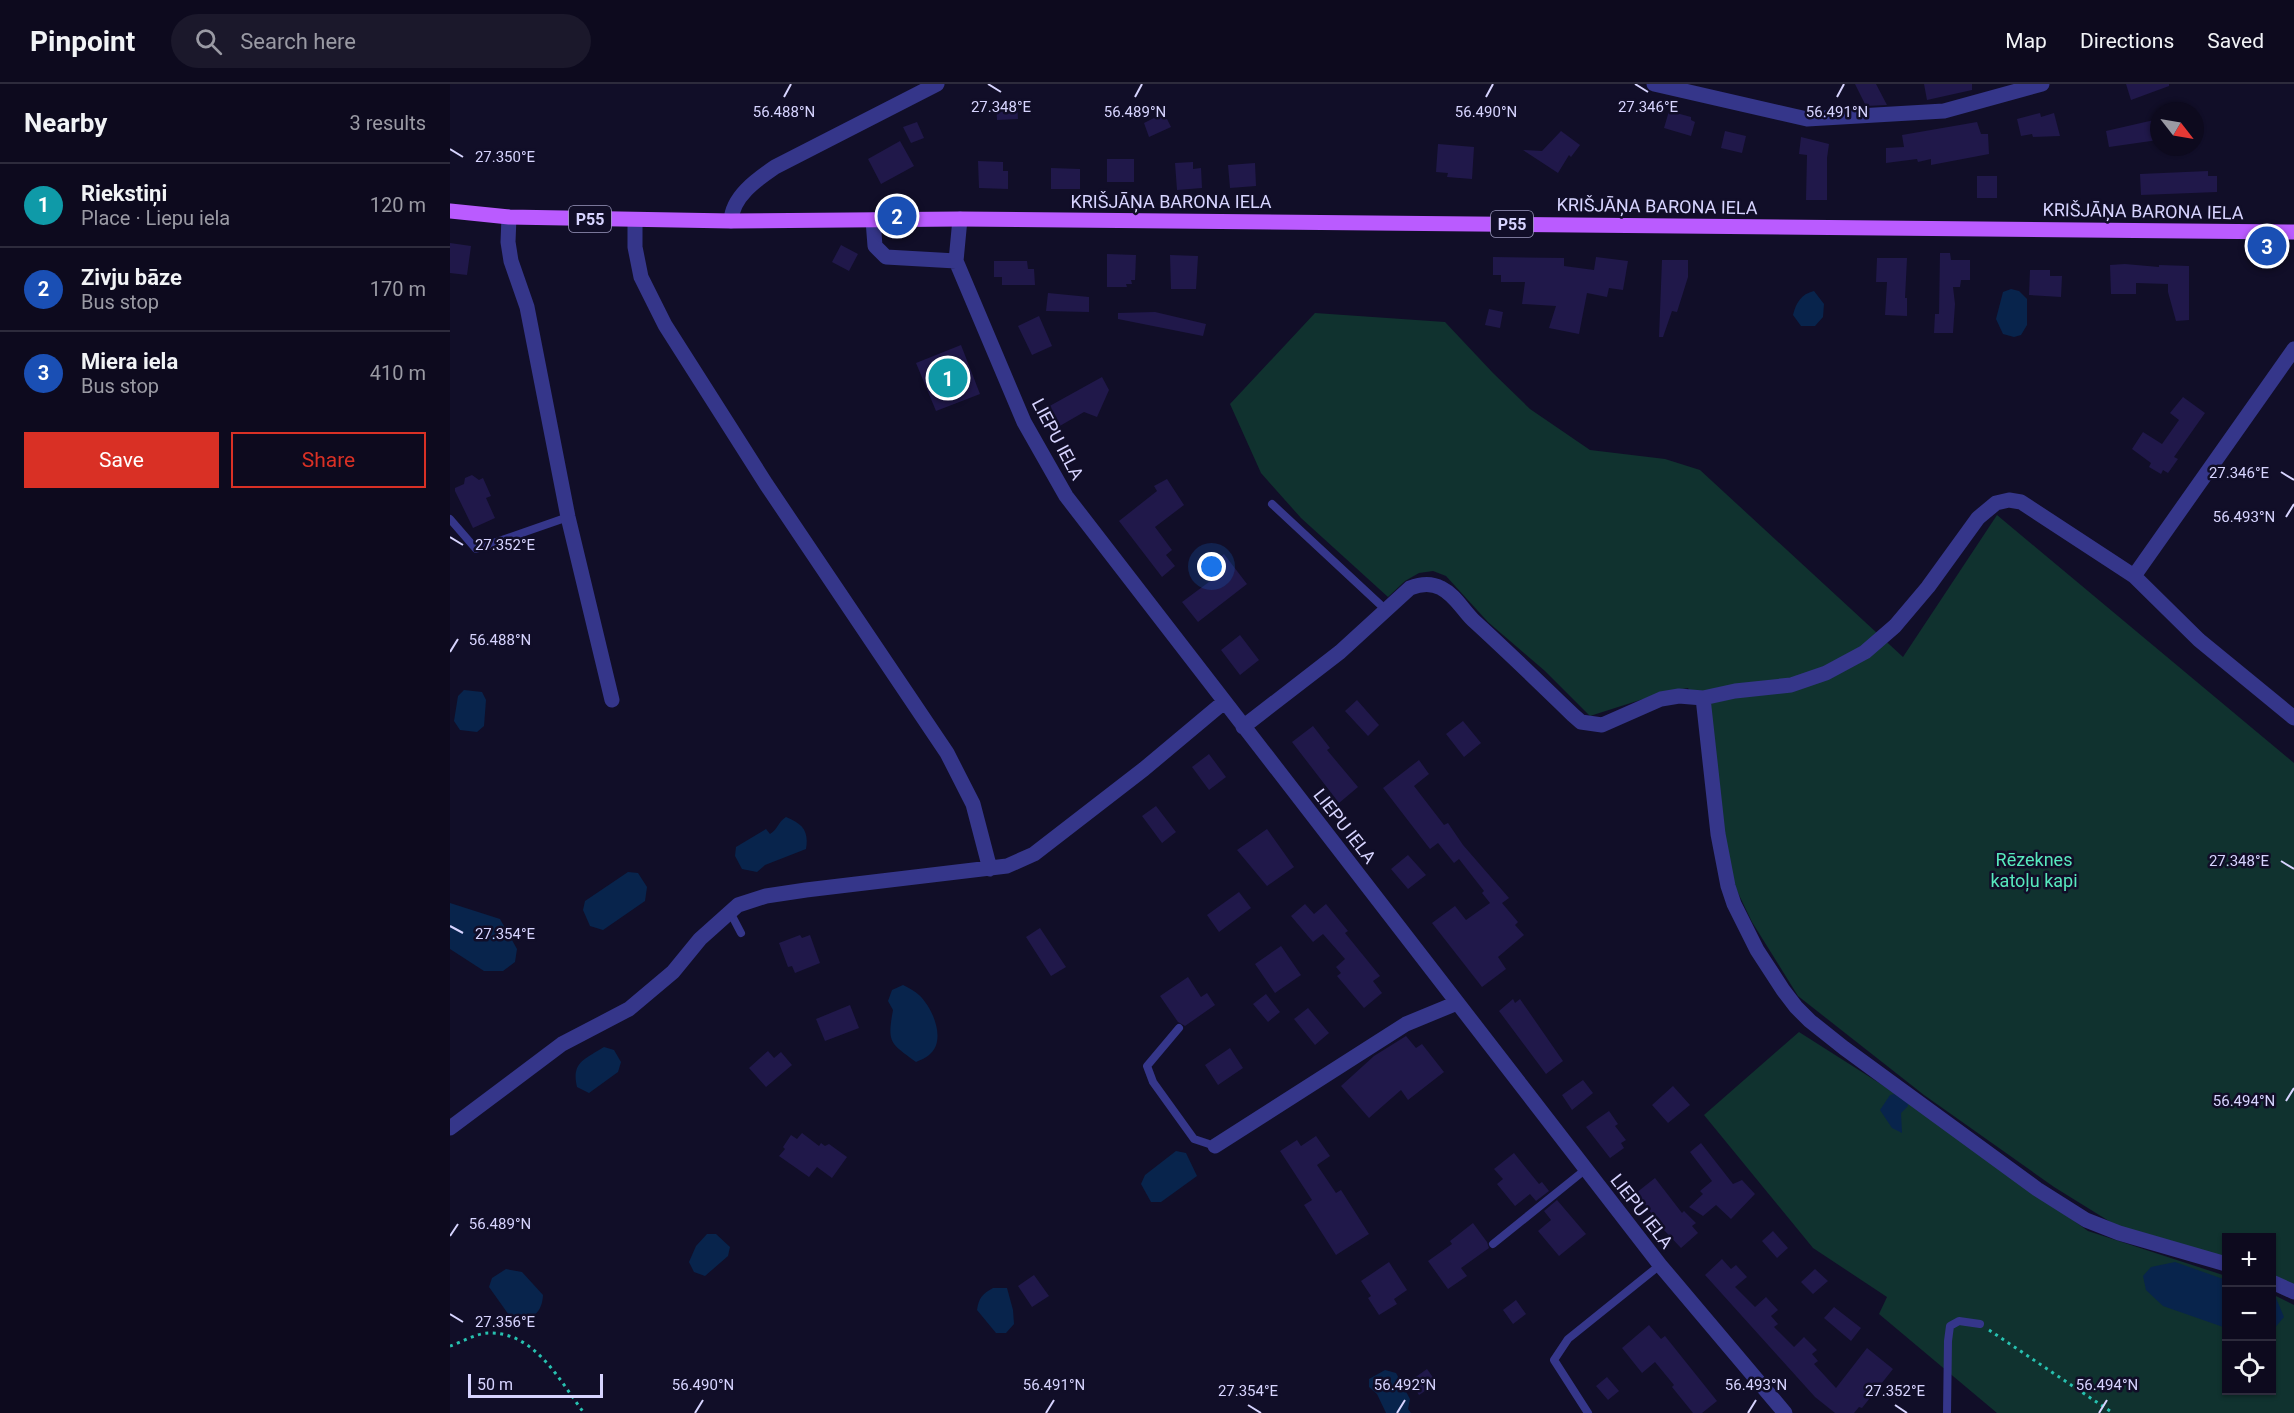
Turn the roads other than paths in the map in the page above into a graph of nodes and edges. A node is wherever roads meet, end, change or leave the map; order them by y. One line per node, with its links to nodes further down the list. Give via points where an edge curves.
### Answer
1 (937, 84): 9 (street, via 775,167 740,197)
2 (1654, 84): 3 (street, via 1807,119 1944,111)
3 (2043, 84)
4 (450, 211): 5 (main road, P55)
5 (509, 217): 7 (main road, P55); 14 (street, via 510,261 527,307)
6 (960, 219): 8 (main road, KRIŠJĀŅA BARONA IELA / P55); 10 (main road, KRIŠJĀŅA BARONA IELA / P55); 11 (street, LIEPU IELA)
7 (635, 220): 9 (main road, P55); 23 (street, via 641,277 661,317 766,484 947,753 973,804)
8 (873, 220): 9 (main road, KRIŠJĀŅA BARONA IELA / P55); 11 (street, via 875,246 886,257)
9 (731, 221)
10 (2294, 232)
11 (956, 261): 20 (street, LIEPU IELA, via 1024,422 1066,496)
12 (2294, 349): 16 (street)
13 (1272, 504): 17 (lane)
14 (568, 517): 15 (lane, via 476,549); 19 (street)
15 (450, 519)
16 (2134, 576): 18 (street, via 2021,502 1996,503 1978,518 1895,626 1864,652 1826,673 1791,685); 21 (street, via 2199,640)
17 (1386, 610): 18 (street, via 1420,584 1441,588 1573,715 1590,724 1602,725 1661,699); 22 (street, via 1340,652)
18 (1703, 698): 32 (street, via 1718,834 1728,886 1757,950 1796,1007 1844,1048 2085,1220)
19 (612, 700)
20 (1224, 702): 22 (street, LIEPU IELA); 23 (street, via 1034,854 1007,866)
21 (2294, 718)
22 (1243, 727): 26 (street, LIEPU IELA)
23 (990, 868): 24 (street, via 766,896 738,905)
24 (730, 912): 25 (lane); 28 (street, via 700,939 673,972 629,1009 562,1044)
25 (741, 933)
26 (1457, 1003): 29 (street, via 1406,1024); 30 (street, LIEPU IELA)
27 (1179, 1028): 29 (lane, via 1147,1066 1153,1082 1194,1140)
28 (450, 1128)
29 (1215, 1146)
30 (1586, 1169): 31 (lane); 33 (street, LIEPU IELA)
31 (1493, 1244)
32 (2222, 1263)
33 (1660, 1265): 37 (lane, via 1568,1339 1554,1360); 38 (street, LIEPU IELA)
34 (2276, 1284): 35 (street)
35 (2294, 1292)
36 (1980, 1324): 39 (lane, via 1959,1321 1950,1326)
37 (1588, 1413)
38 (1785, 1413)
39 (1947, 1413)

